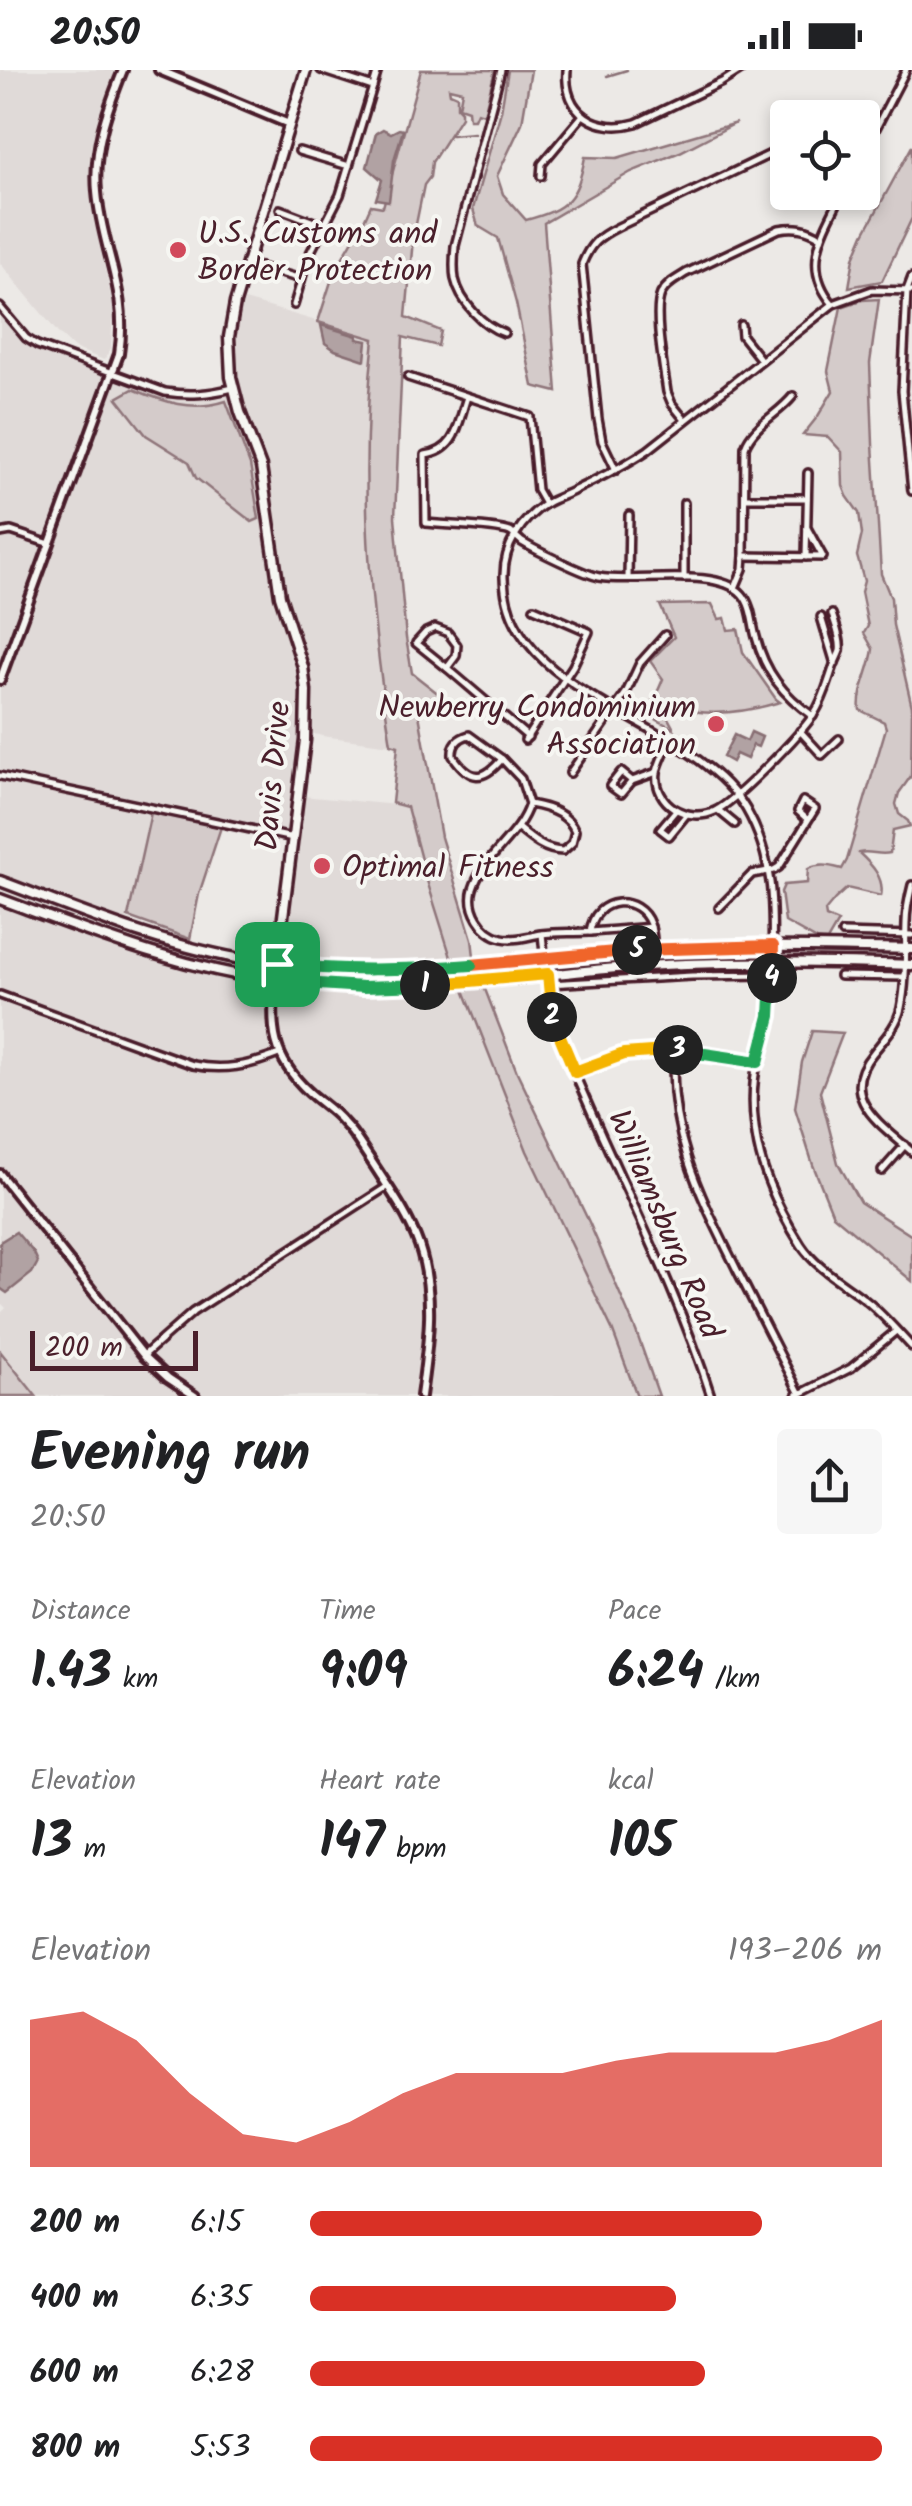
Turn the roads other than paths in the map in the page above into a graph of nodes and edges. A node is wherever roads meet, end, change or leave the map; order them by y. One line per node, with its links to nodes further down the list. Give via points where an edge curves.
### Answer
1 (123, 70): 33 (street, via 106,111 96,166 122,316)
2 (159, 70): 13 (street)
3 (306, 70): 13 (main road, Davis Drive)
4 (320, 70): 10 (street)
5 (378, 70): 10 (street)
6 (501, 70): 30 (street, via 454,268 464,300)
7 (567, 70): 11 (street, via 569,94)
8 (741, 70): 11 (street, via 636,123 606,127)
9 (906, 70): 12 (street)
10 (373, 87): 16 (street)
11 (583, 115): 17 (street, via 542,164)
12 (880, 120)
13 (289, 124): 22 (main road, Davis Drive)
14 (299, 151): 16 (street)
15 (770, 154): 39 (street, via 599,236 589,247 582,264 598,419)
16 (349, 166): 20 (street)
17 (541, 176)
18 (280, 209): 20 (street)
19 (835, 210): 21 (street)
20 (325, 226): 24 (street)
21 (821, 237): 26 (street, via 817,277); 38 (street, via 778,229 662,292 667,392)
22 (246, 263): 24 (street); 35 (main road, Davis Drive, via 229,337)
23 (912, 277): 25 (street)
24 (301, 279): 27 (street)
25 (910, 290): 26 (street, via 872,290); 32 (street)
26 (833, 304): 31 (street)
27 (294, 306)
28 (0, 307): 33 (street, via 37,345)
29 (741, 325): 31 (street)
30 (504, 333)
31 (761, 361): 38 (street)
32 (908, 362): 41 (street, via 903,411)
33 (113, 374): 35 (street, via 187,396); 50 (street)
34 (408, 377): 37 (street)
35 (233, 388): 82 (main road, Davis Drive, via 261,467 280,596 306,691)
36 (793, 396): 42 (street, via 748,438)
37 (468, 397): 45 (street, via 530,418); 49 (street, via 452,441 438,454 425,455 426,524)
38 (684, 420): 39 (street)
39 (616, 470): 45 (street)
40 (808, 473): 43 (street)
41 (912, 491)
42 (745, 498): 43 (street); 51 (street)
43 (807, 498): 47 (street)
44 (684, 503): 54 (street)
45 (545, 504): 49 (street)
46 (630, 516): 53 (street)
47 (807, 528): 52 (street); 52 (street, via 824,557)
48 (0, 533): 50 (street)
49 (514, 536): 53 (street, via 596,576); 62 (street, via 504,578 512,618 537,655)
50 (50, 544): 63 (street)
51 (744, 556): 52 (street); 55 (street)
52 (806, 557)
53 (628, 578): 54 (street)
54 (684, 578): 55 (street)
55 (735, 588): 65 (street, via 749,605 774,679)
56 (534, 608): 62 (street, via 590,632)
57 (832, 614): 60 (street, via 840,646)
58 (821, 616): 60 (street)
59 (664, 635): 64 (street, via 640,662)
60 (834, 664): 65 (street)
61 (447, 668): 61 (street, via 457,654 455,641 430,630 416,643); 62 (street, via 527,738)
62 (566, 678): 64 (street)
63 (0, 680)
64 (616, 709): 68 (street); 71 (street)
65 (813, 716): 66 (street)
66 (800, 731): 67 (street, via 822,756); 74 (street)
67 (839, 739)
68 (669, 742): 70 (street); 74 (street)
69 (502, 759): 69 (street, via 477,776 460,766 453,748 469,735); 75 (street, via 521,779)
70 (657, 772): 73 (street); 77 (street, via 662,794)
71 (570, 773)
72 (0, 776): 82 (street)
73 (632, 781)
74 (736, 794): 76 (street); 83 (street)
75 (529, 804): 81 (street); 81 (street, via 570,821 572,843 553,850)
76 (718, 809): 78 (street); 80 (street)
77 (676, 810): 78 (street); 78 (street, via 660,829 670,836)
78 (686, 815)
79 (808, 820): 83 (street, via 780,866)
80 (736, 824)
81 (518, 828): 91 (street, via 475,884 472,902 480,923 497,937)
82 (293, 838): 98 (main road, Davis Drive)
83 (769, 871): 87 (street, via 752,874); 93 (street)
84 (0, 881): 98 (main road, via 159,939)
85 (912, 885): 92 (street)
86 (0, 899): 104 (main road, via 158,956)
87 (718, 908)
88 (651, 927): 89 (street); 89 (street, via 638,910 614,902 599,911); 94 (street)
89 (590, 932): 91 (street)
90 (842, 933): 92 (street)
91 (542, 934): 96 (street, Williamsburg Road)
92 (909, 935): 95 (street)
93 (773, 946): 94 (main road); 95 (main road); 97 (street)
94 (654, 949): 96 (main road)
95 (909, 949): 99 (street)
96 (545, 957): 98 (main road, via 394,971); 103 (street, Williamsburg Road)
97 (772, 962): 99 (main road); 100 (street); 103 (main road)
98 (277, 964): 104 (main road, Davis Drive)
99 (908, 965): 102 (street)
100 (772, 975): 103 (street); 108 (street)
101 (840, 976): 102 (street)
102 (904, 978): 110 (street, via 898,1018 862,1069 859,1087 869,1112)
103 (548, 979): 104 (main road, via 375,988); 109 (street, Williamsburg Road, via 550,1012)
104 (275, 981): 107 (street, Davis Drive, via 272,1019)
105 (0, 995): 107 (street, via 192,1065 241,1067)
106 (674, 1050): 108 (street); 109 (street, via 617,1055); 118 (street, via 675,1110 691,1171)
107 (279, 1054): 114 (street, via 306,1090 346,1124)
108 (758, 1062): 115 (street, via 757,1145 790,1225 814,1262)
109 (575, 1072): 121 (street, Williamsburg Road, via 684,1317)
110 (904, 1145): 111 (street); 112 (street)
111 (912, 1152)
112 (882, 1171)
113 (0, 1174): 117 (street)
114 (388, 1186): 117 (street, via 193,1312); 120 (street, via 414,1232 428,1287)
115 (896, 1330): 116 (street); 118 (street, via 851,1368)
116 (912, 1347)
117 (144, 1356): 119 (street)
118 (798, 1395)
119 (195, 1396)
120 (420, 1396)
121 (711, 1396)

